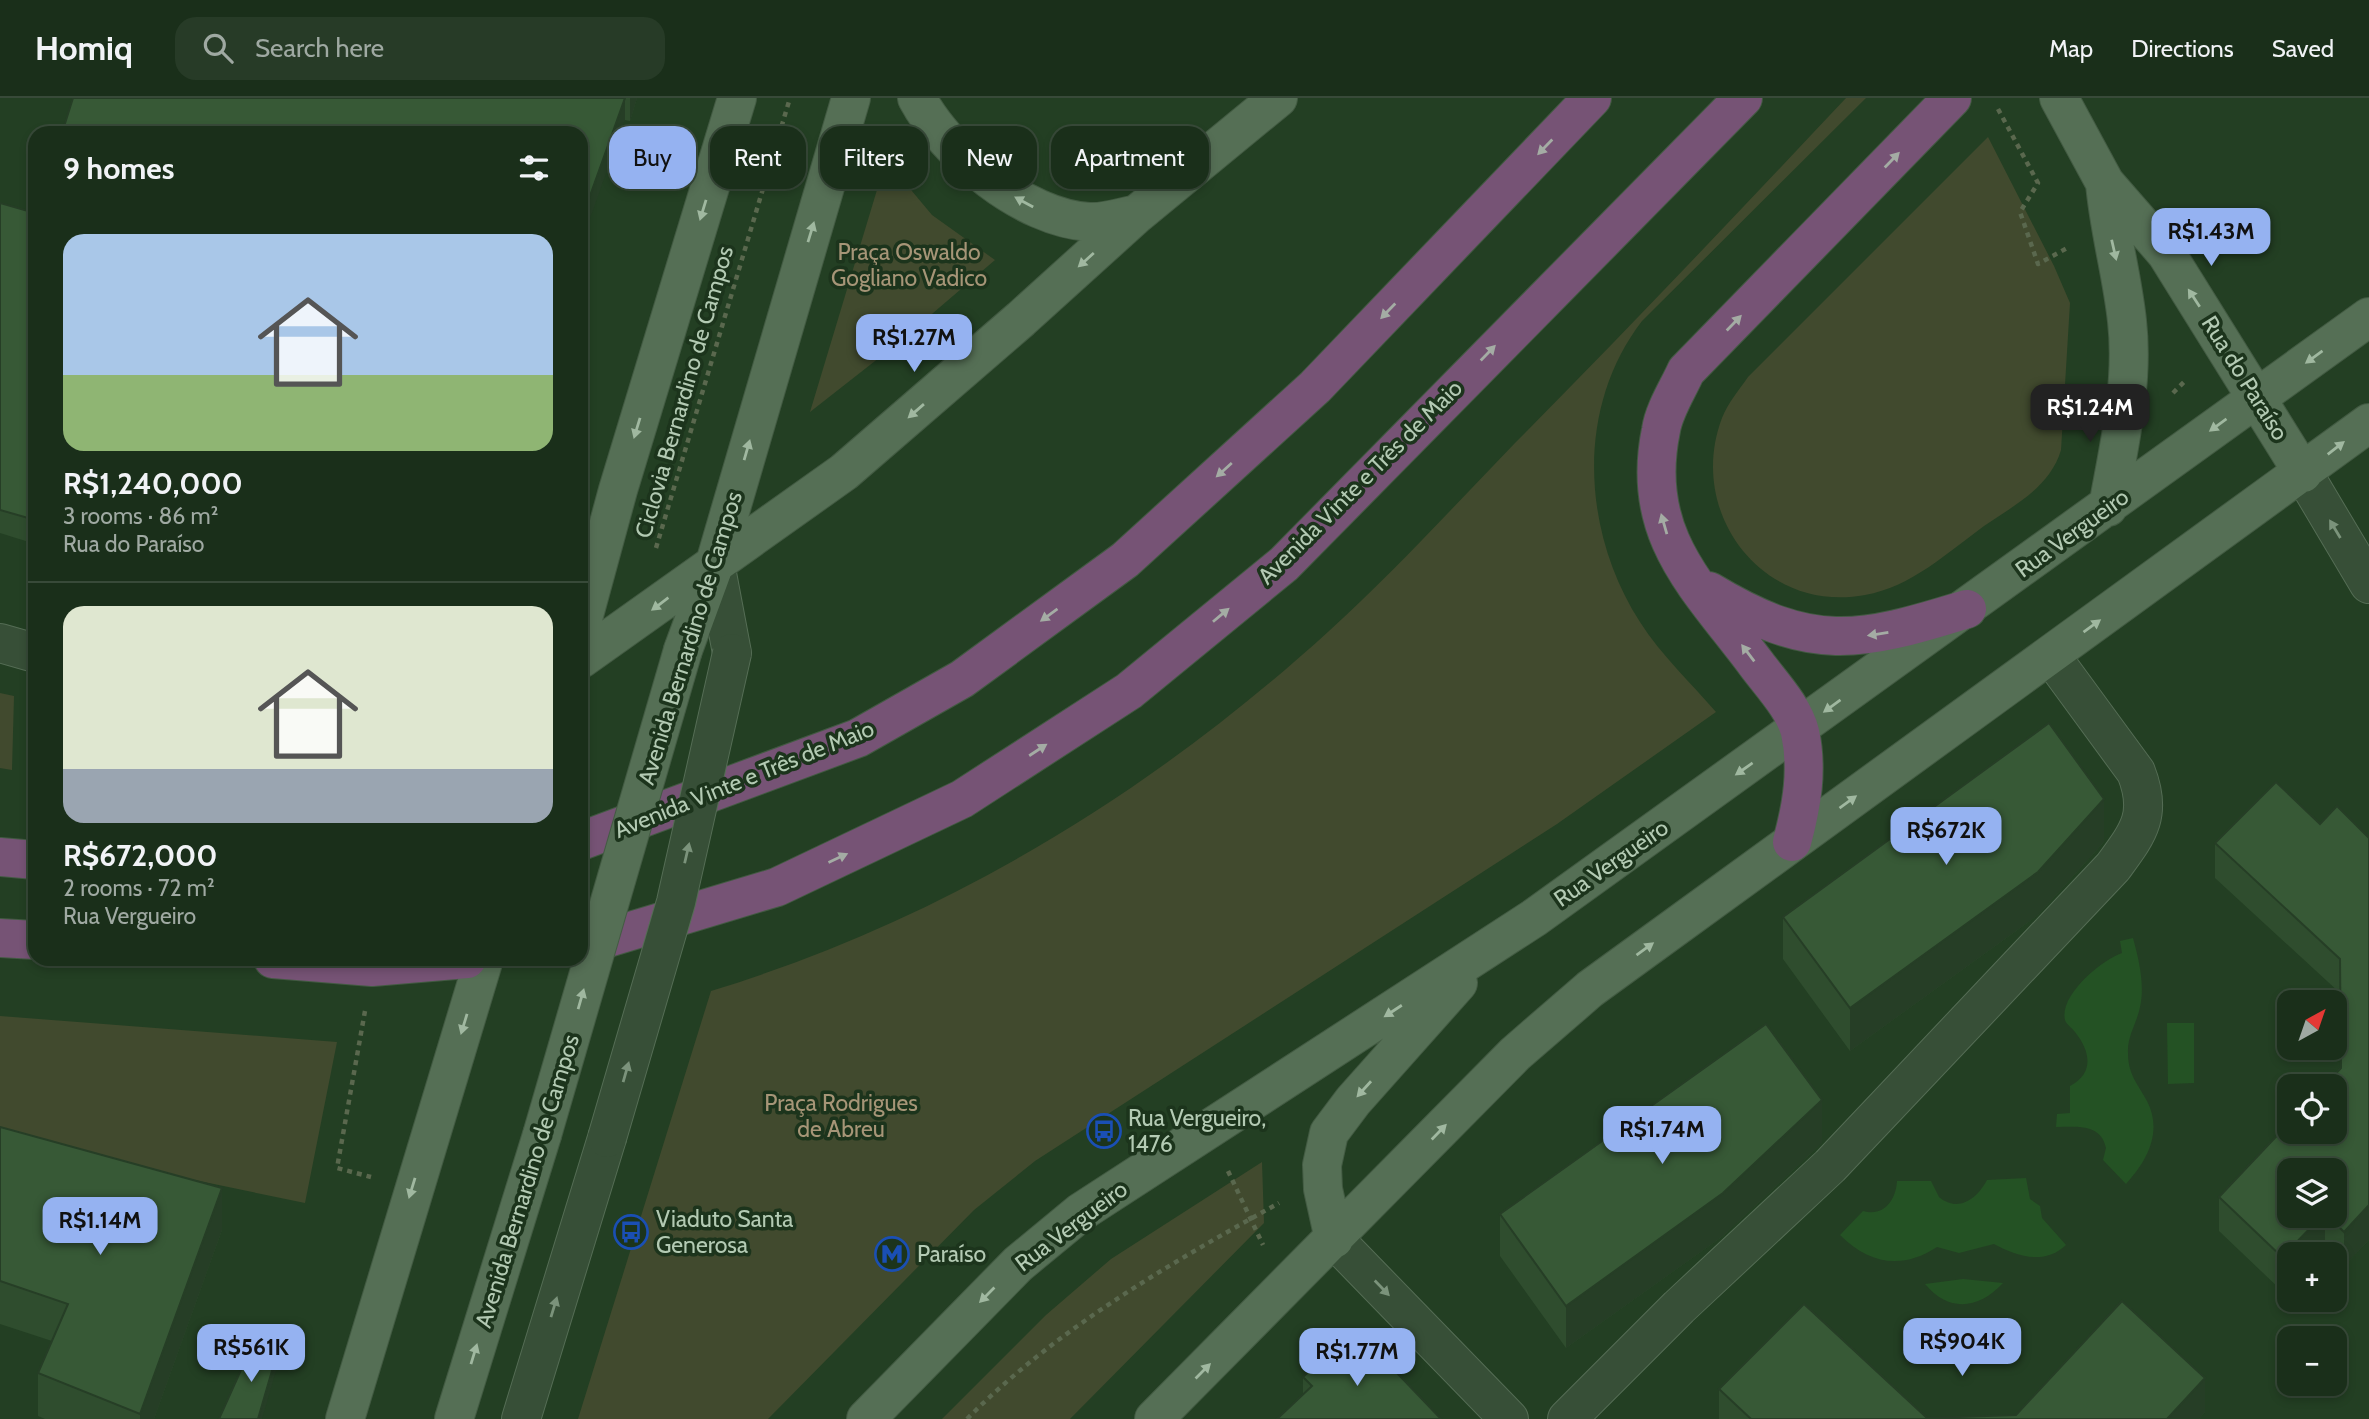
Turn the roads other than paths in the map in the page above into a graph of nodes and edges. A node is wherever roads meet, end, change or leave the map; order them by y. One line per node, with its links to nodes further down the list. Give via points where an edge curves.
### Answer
1 (737, 98): 19 (main road, one-way to 19)
2 (852, 98): 16 (main road, Avenida Bernardino de Campos, one-way to 2)
3 (917, 98): 10 (main road, one-way to 3, via 1091,222 1055,216 1023,203 963,155)
4 (1278, 98): 10 (main road)
5 (1592, 98): 26 (highway, Avenida Vinte e Três de Maio, one-way to 26, via 1315,387 1125,560 961,679 858,738)
6 (1743, 98): 32 (highway, Avenida Vinte e Três de Maio, one-way to 6, via 777,887 962,799 1129,691 1284,564)
7 (1952, 98): 17 (highway, one-way to 7, via 1676,557 1662,526 1656,483 1661,428 1686,371)
8 (2059, 98): 9 (main road)
9 (2104, 181): 12 (main road, Rua do Paraíso, one-way to 9, via 2165,253); 15 (main road, one-way to 15, via 2128,322 2129,355 2124,417)
10 (1137, 214): 16 (main road, one-way to 16, via 844,472)
11 (2369, 317): 12 (main road, Rua Vergueiro, one-way to 12)
12 (2257, 397): 14 (main road, Rua do Paraíso); 15 (main road, Rua Vergueiro, one-way to 15)
13 (2369, 422): 14 (main road, one-way to 13)
14 (2303, 473): 18 (street, Rua do Paraíso, one-way to 14); 24 (main road, one-way to 14)
15 (2108, 507): 20 (main road, Rua Vergueiro)
16 (715, 563): 23 (main road, one-way to 23); 39 (main road, Avenida Bernardino de Campos, one-way to 16, bridge, via 684,650); 40 (street, one-way to 16, bridge, via 676,902 732,653)
17 (1696, 583): 20 (highway, one-way to 17, via 1882,634 1824,636 1748,614); 25 (highway, one-way to 17, via 1785,702)
18 (2369, 584)
19 (588, 600)
20 (1967, 609): 25 (main road, Rua Vergueiro, one-way to 25)
21 (0, 643): 22 (street)
22 (28, 651)
23 (588, 654)
24 (2050, 656): 27 (main road, one-way to 24); 44 (street, via 2136,772 2144,792 2138,833 2113,867 1830,1166)
25 (1799, 730): 27 (highway, via 1804,792); 33 (main road, Rua Vergueiro, one-way to 33)
26 (588, 838)
27 (1792, 842): 37 (main road, one-way to 27, via 1524,1046 1590,989)
28 (0, 857): 29 (highway)
29 (28, 859)
30 (0, 937): 31 (highway)
31 (28, 939)
32 (588, 944)
33 (1491, 947): 37 (main road, one-way to 37, via 1329,1133 1323,1174); 41 (main road, Rua Vergueiro, one-way to 41, via 1081,1212 1018,1264)
34 (360, 966): 35 (highway)
35 (384, 966)
36 (482, 966): 38 (main road, one-way to 38)
37 (1334, 1239): 42 (main road, one-way to 37); 43 (street, one-way to 43)
38 (345, 1419)
39 (454, 1419)
40 (521, 1419)
41 (866, 1419)
42 (1154, 1419)
43 (1509, 1419)
44 (1567, 1419)

